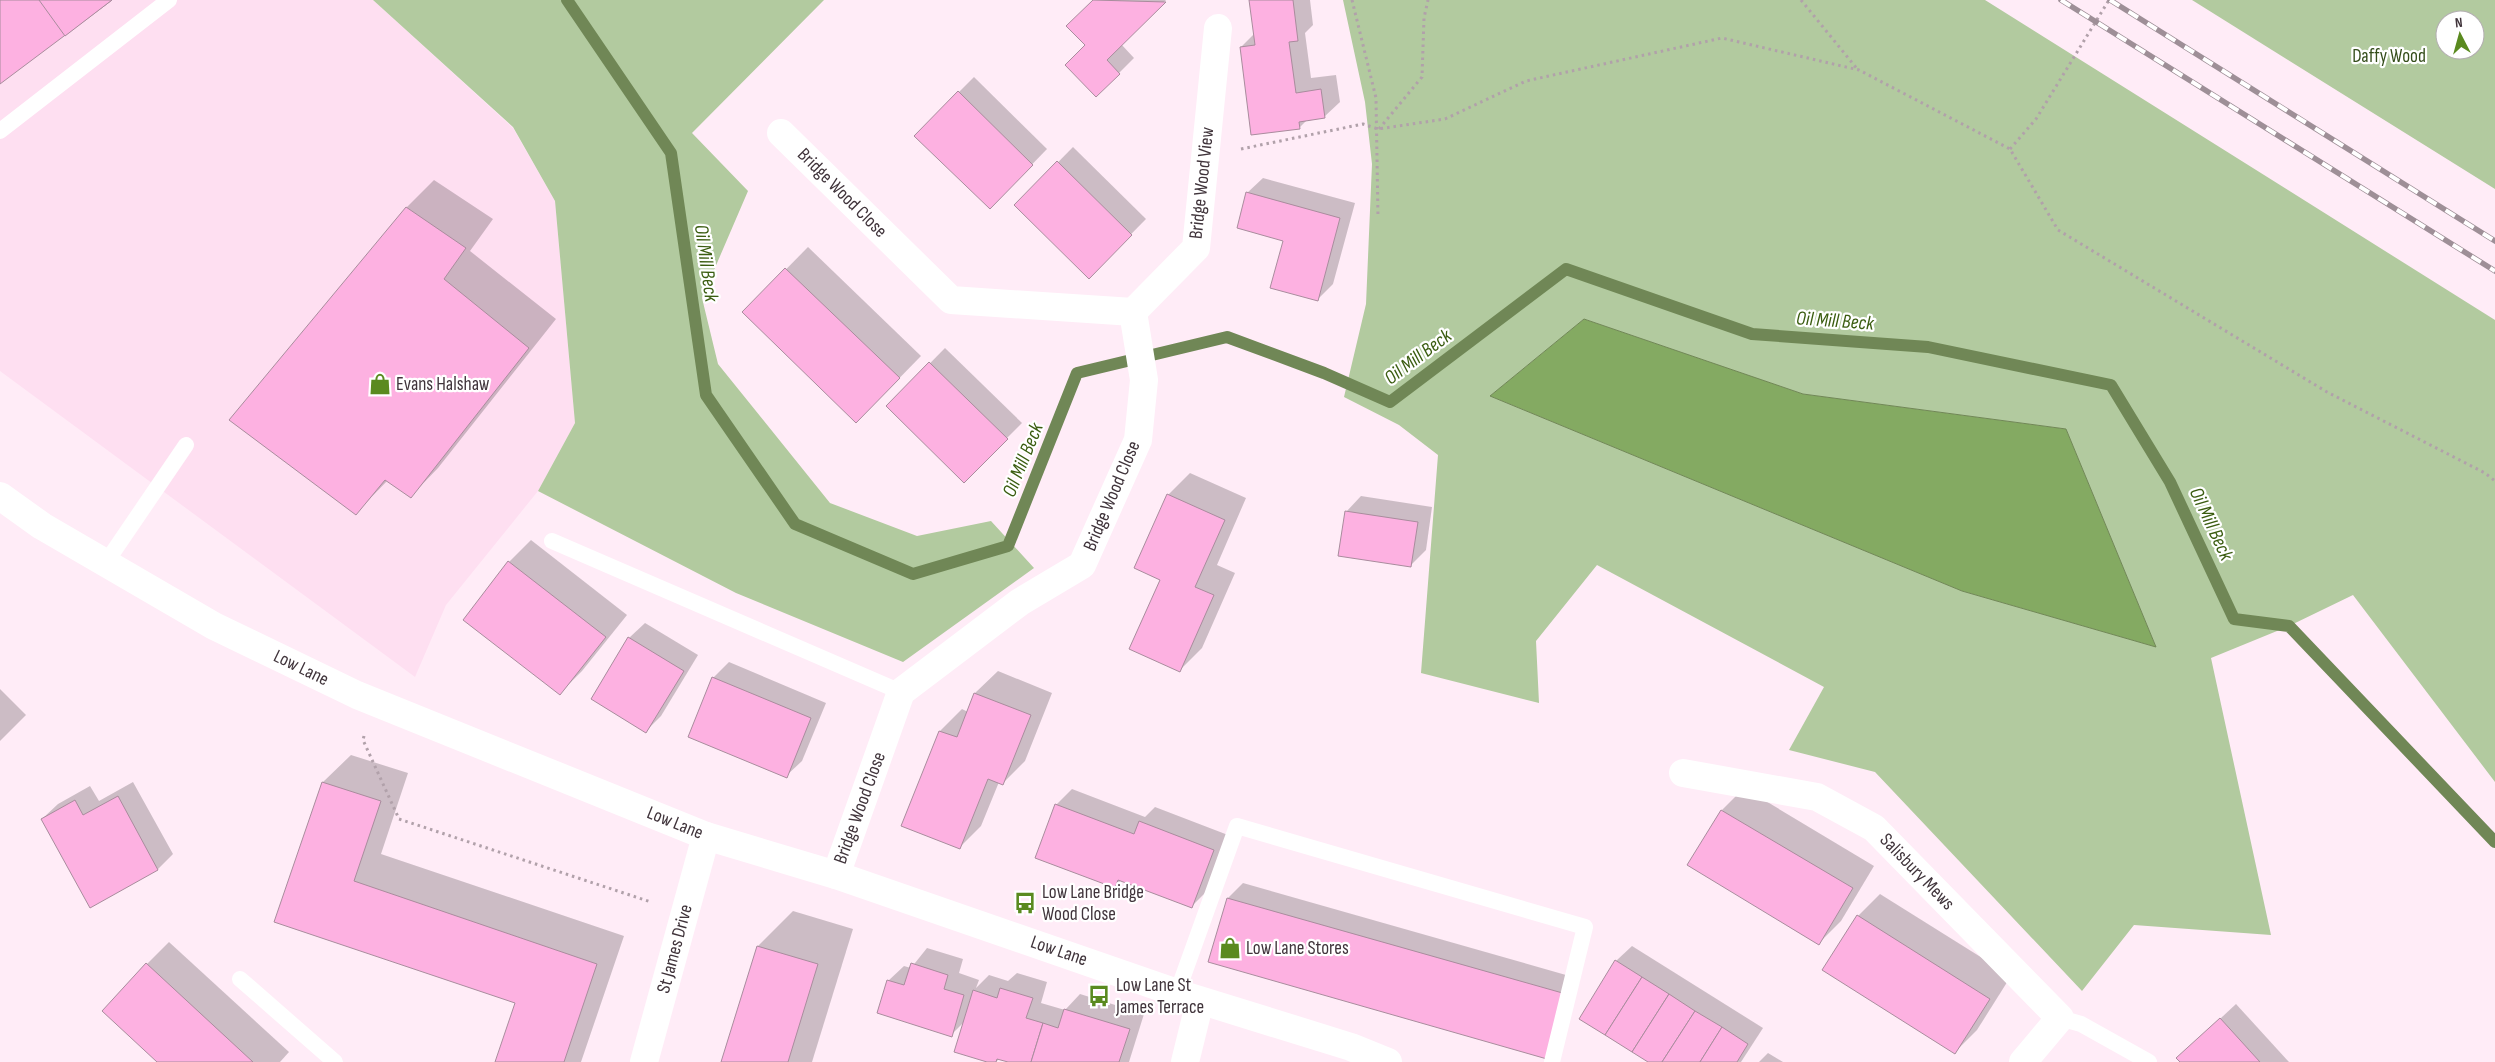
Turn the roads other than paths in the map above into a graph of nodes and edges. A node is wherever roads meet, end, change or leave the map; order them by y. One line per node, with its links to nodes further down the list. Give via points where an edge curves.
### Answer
1 (169, 0): 3 (lane)
2 (1218, 28): 5 (street, Bridge Wood View, via 1196,248)
3 (0, 131)
4 (781, 132): 5 (street, Bridge Wood Close, via 951,300)
5 (1133, 312): 10 (street, Bridge Wood Close, via 1144,380 1138,440 1082,566 1020,602)
6 (186, 445): 9 (lane)
7 (0, 496): 9 (street, Low Lane)
8 (552, 541): 10 (lane)
9 (105, 564): 12 (street, Low Lane, via 214,626 378,703)
10 (901, 692): 13 (street, Bridge Wood Close)
11 (1683, 773): 16 (street, Salisbury Mews, via 1816,797 1874,828)
12 (706, 836): 13 (street, Low Lane); 19 (street, St James Drive)
13 (836, 875): 15 (street, Low Lane)
14 (240, 979): 18 (lane)
15 (1189, 997): 20 (street); 21 (street, Low Lane, via 1351,1047); 22 (lane, via 1237,826 1585,927)
16 (2060, 1018): 17 (street); 23 (lane, via 2081,1024)
17 (2025, 1061)
18 (335, 1062)
19 (644, 1062)
20 (1185, 1062)
21 (1388, 1062)
22 (1552, 1062)
23 (2149, 1062)

